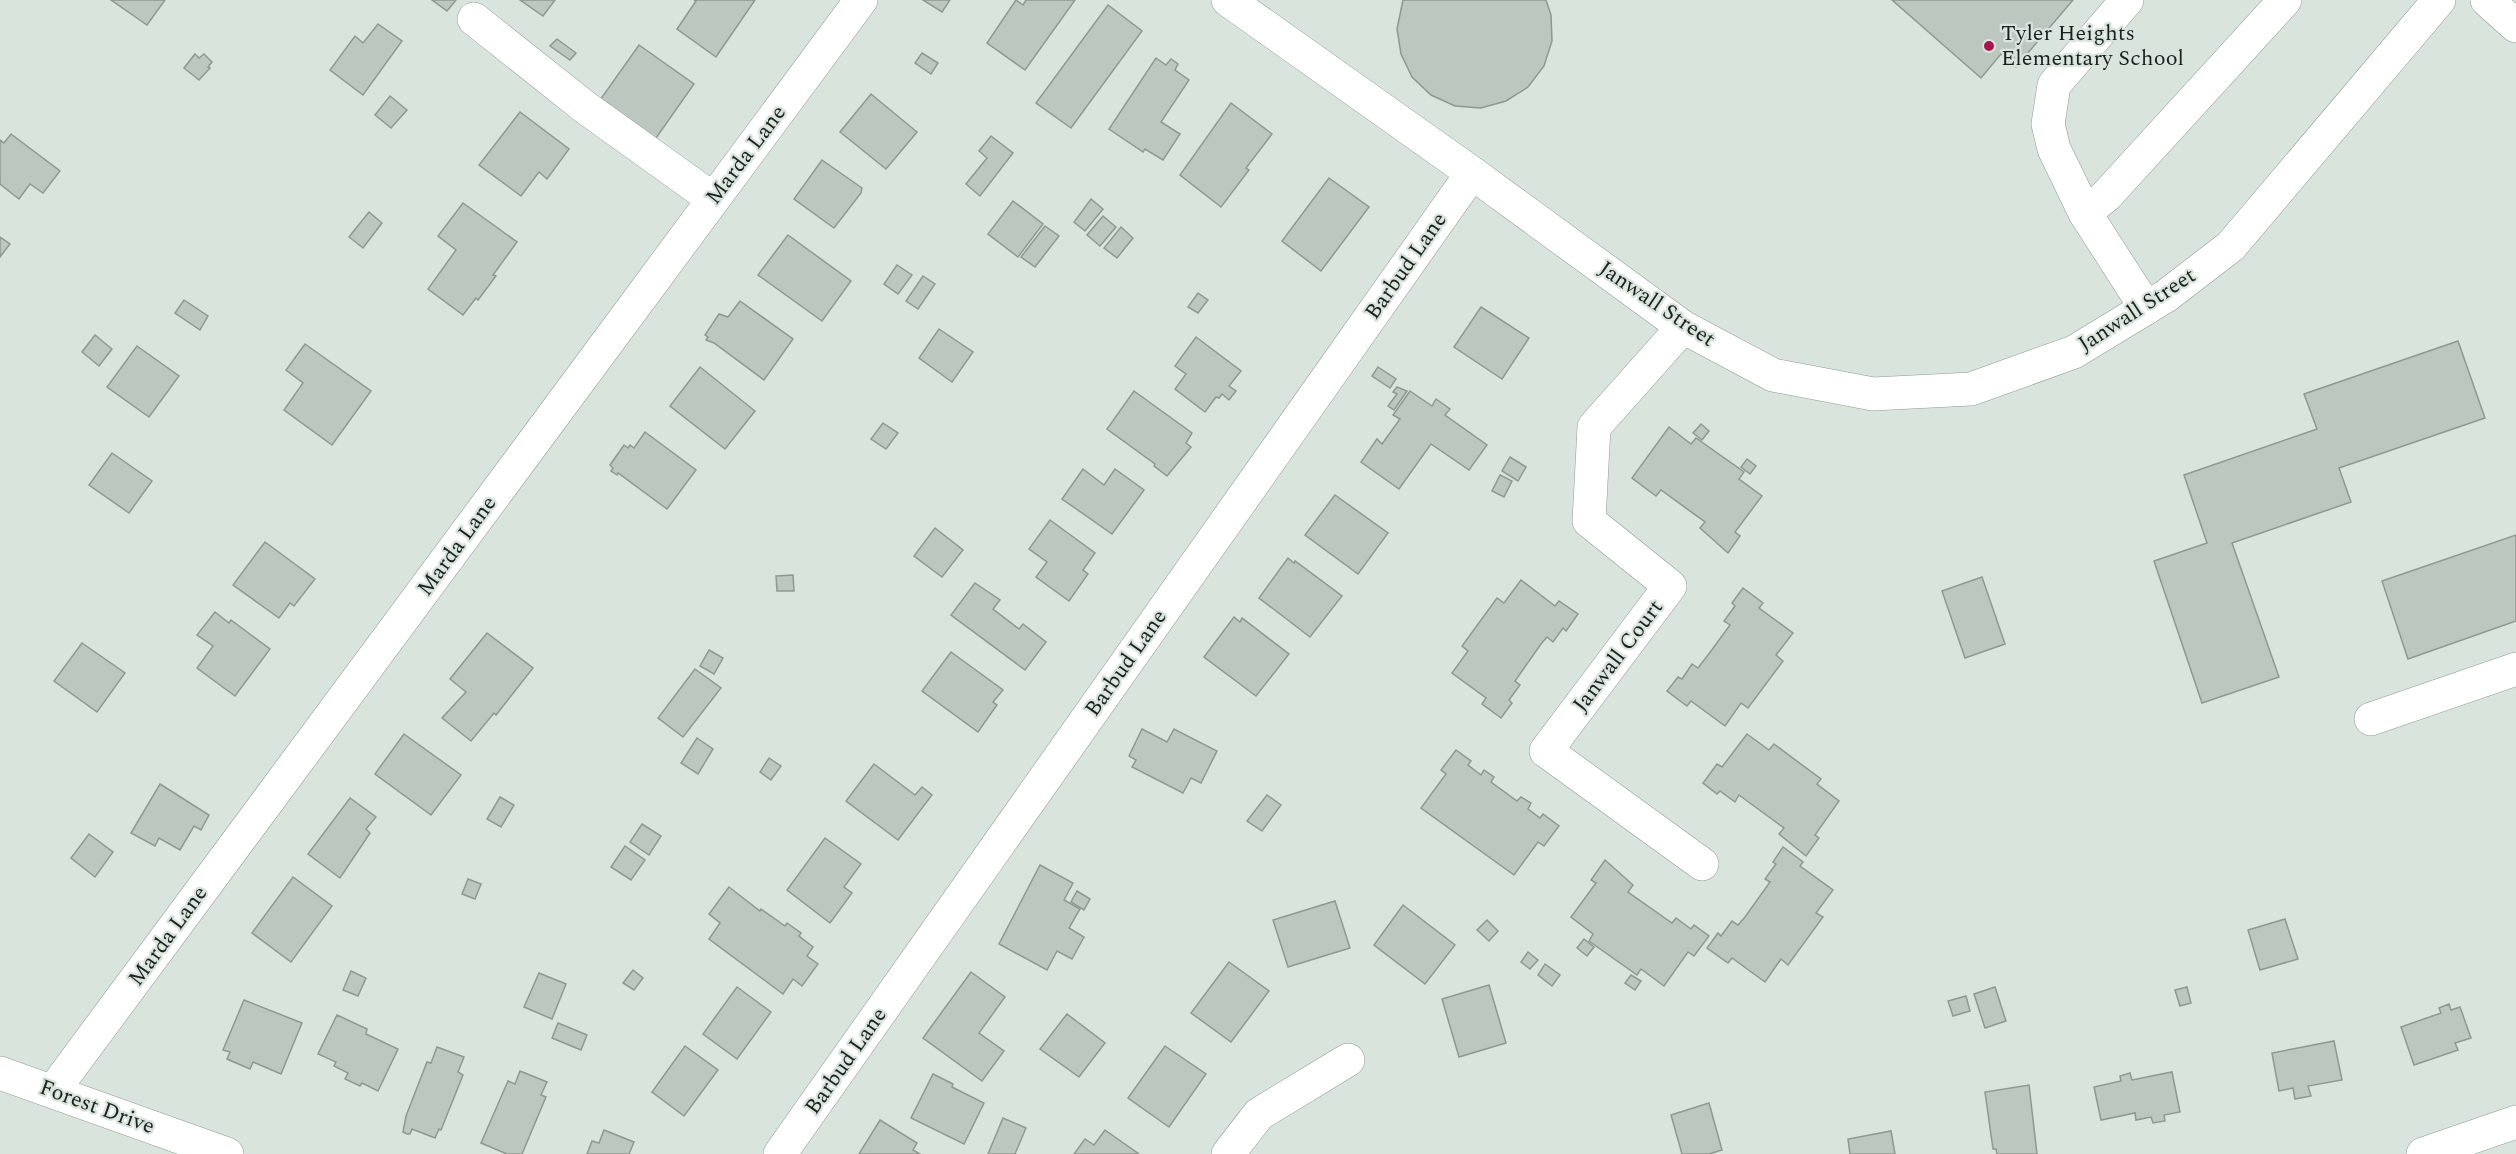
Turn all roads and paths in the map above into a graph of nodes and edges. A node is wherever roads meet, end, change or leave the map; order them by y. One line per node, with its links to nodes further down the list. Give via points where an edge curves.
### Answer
1 (861, 0): 10 (street, Marda Lane)
2 (1228, 0): 9 (street, Janwall Street)
3 (2127, 0): 11 (street, via 2054,85 2048,124 2054,149)
4 (2285, 0): 11 (street, via 2106,196)
5 (2439, 0): 12 (street, Janwall Street, via 2231,246)
6 (2487, 0): 8 (street)
7 (474, 19): 10 (street, via 586,108)
8 (2516, 26)
9 (1472, 173): 13 (street, Janwall Street); 22 (street, Barbud Lane)
10 (713, 199): 19 (street, Marda Lane)
11 (2085, 213): 12 (street)
12 (2146, 308): 13 (street, Janwall Street, via 2074,352 1971,389 1873,394 1773,375)
13 (1683, 327): 16 (street, Janwall Court, via 1594,428 1589,521 1670,586 1546,751)
14 (2516, 669): 15 (street)
15 (2371, 719)
16 (1702, 864)
17 (1348, 1060): 23 (street, via 1259,1114)
18 (0, 1073): 19 (street, Forest Drive)
19 (53, 1091): 21 (street, Forest Drive)
20 (2516, 1122): 24 (street)
21 (227, 1154)
22 (780, 1154)
23 (1228, 1154)
24 (2422, 1154)

